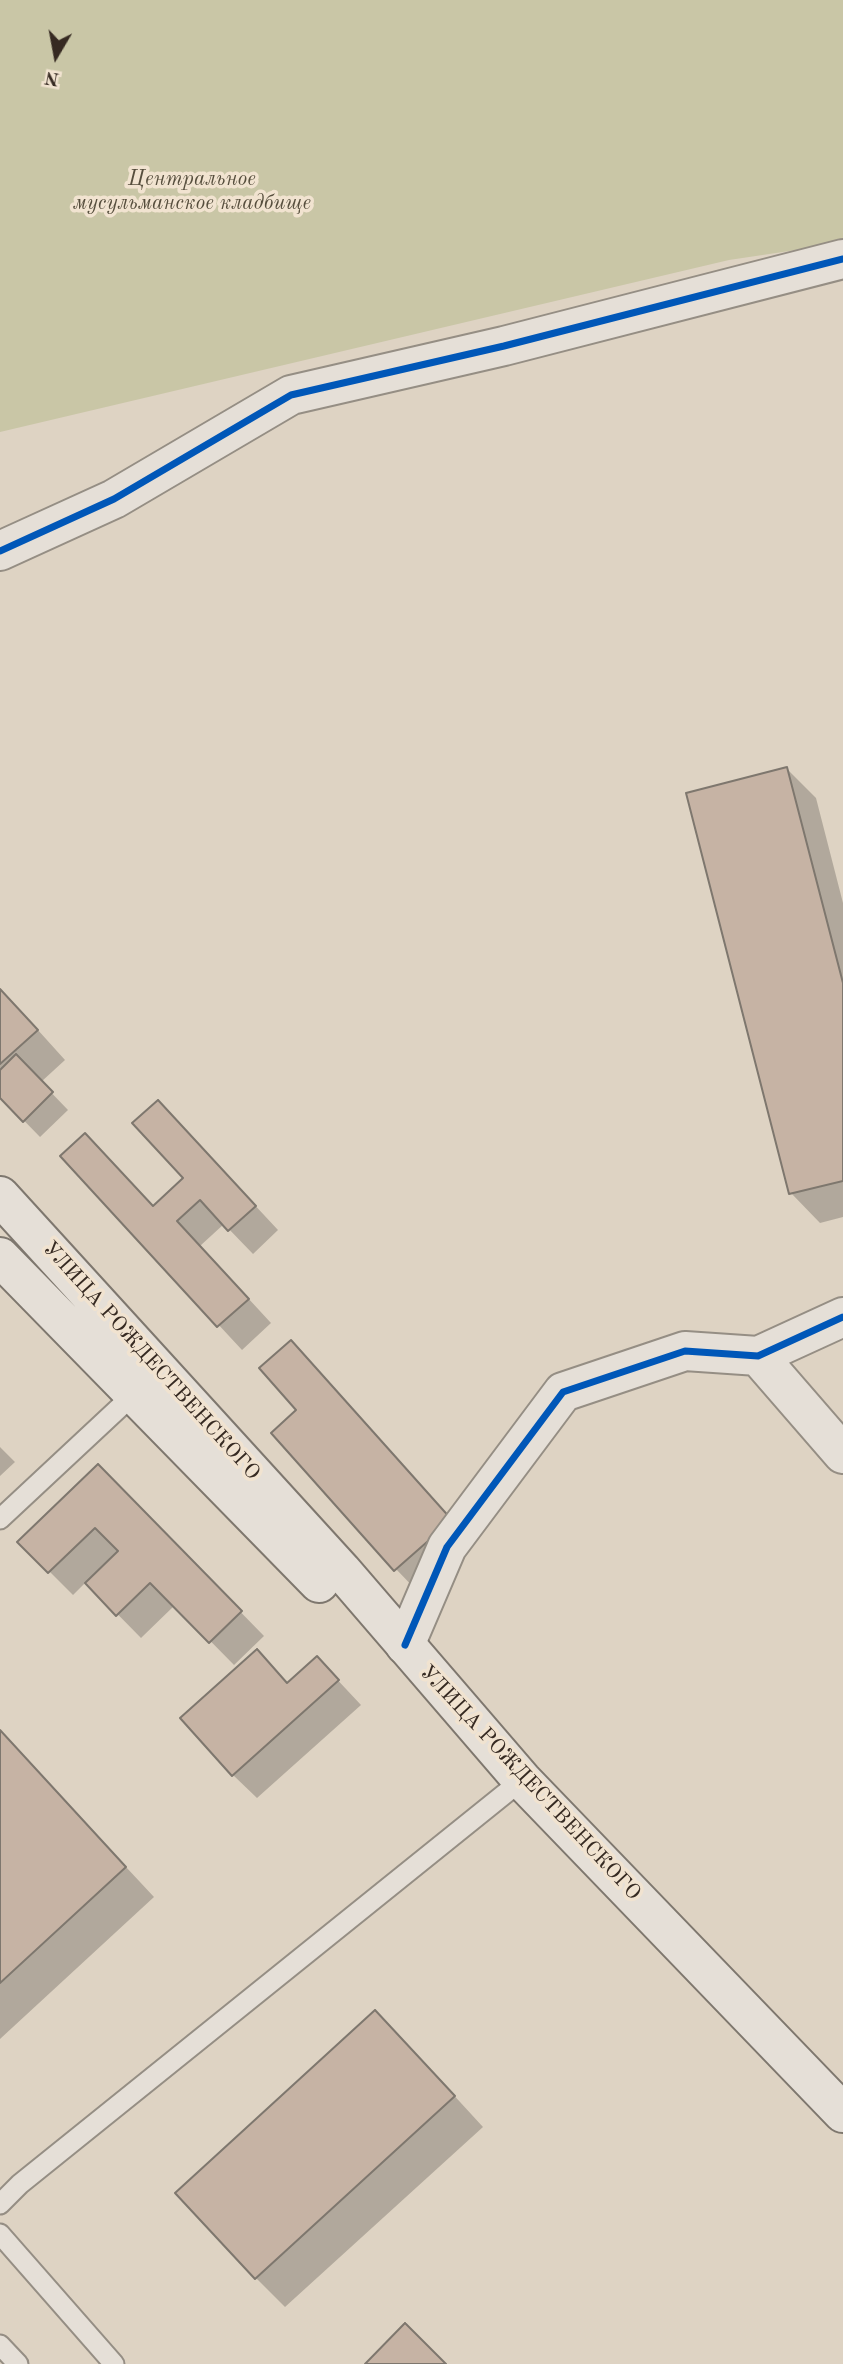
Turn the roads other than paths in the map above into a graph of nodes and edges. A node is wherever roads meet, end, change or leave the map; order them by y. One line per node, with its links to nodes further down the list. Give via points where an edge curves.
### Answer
1 (843, 259): 2 (main road, via 291,395 114,499)
2 (0, 551)
3 (0, 1195): 10 (main road, УЛИЦА РОЖДЕСТВЕНСКОГО)
4 (0, 1257): 7 (main road)
5 (843, 1317): 6 (main road)
6 (758, 1356): 8 (main road); 10 (main road, via 685,1351 564,1392 447,1547)
7 (134, 1394): 9 (lane); 11 (main road, via 324,1588)
8 (843, 1454)
9 (0, 1519)
10 (404, 1645): 11 (main road, УЛИЦА РОЖДЕСТВЕНСКОГО)
11 (522, 1780): 12 (main road, УЛИЦА РОЖДЕСТВЕНСКОГО); 13 (lane)
12 (843, 2113)
13 (0, 2204)
14 (0, 2234): 17 (lane)
15 (0, 2345): 16 (lane)
16 (18, 2364)
17 (114, 2364)

